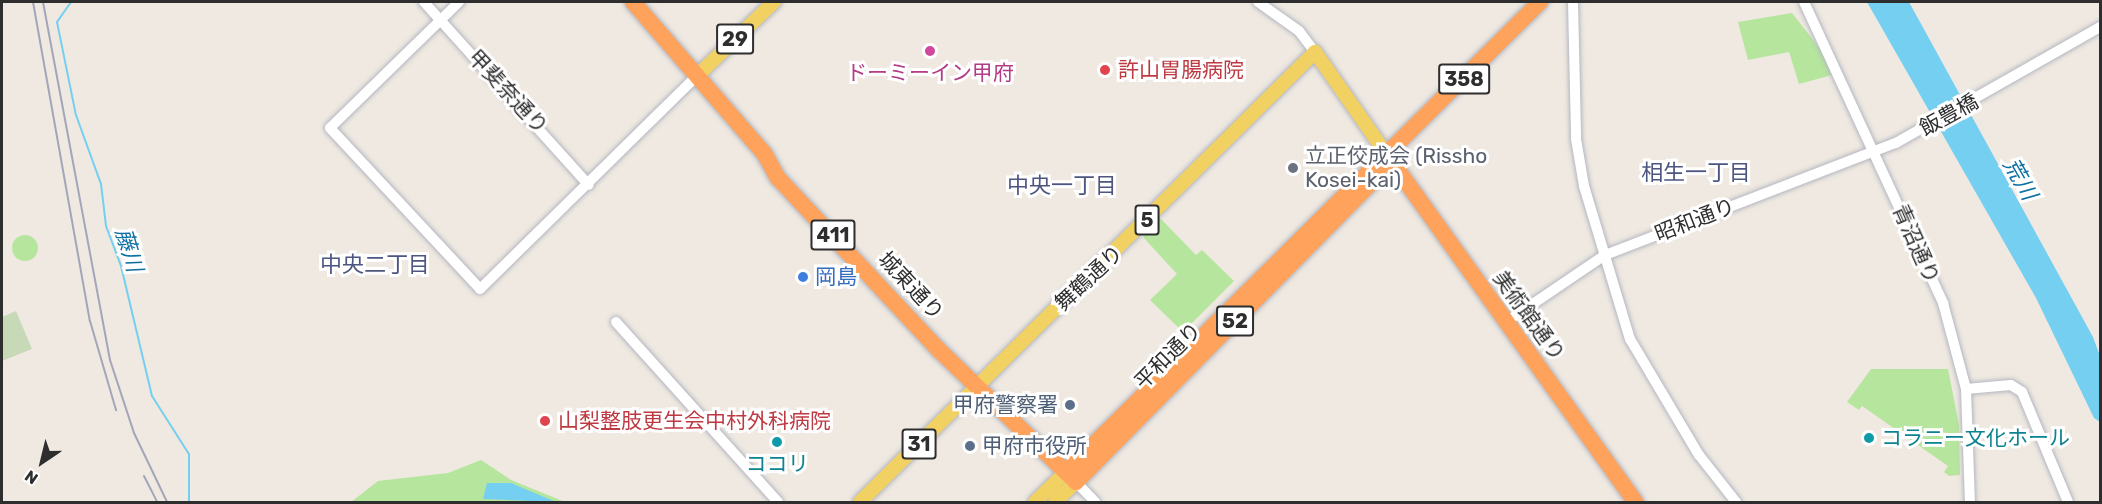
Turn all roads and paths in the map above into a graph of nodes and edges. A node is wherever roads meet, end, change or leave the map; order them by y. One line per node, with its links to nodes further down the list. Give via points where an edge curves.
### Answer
1 (424, 2): 9 (street, 甲斐奈通り)
2 (459, 2): 9 (street)
3 (633, 2): 12 (highway, 城東通り / 411)
4 (774, 2): 12 (main road, 29)
5 (1258, 2): 11 (street, via 1299,31)
6 (1540, 2): 15 (highway, 平和通り / 358)
7 (1573, 2): 17 (street, via 1576,139 1584,186)
8 (1804, 2): 14 (street, 青沼通り)
9 (441, 20): 16 (street, 甲斐奈通り); 16 (street, via 330,128 338,137 480,289)
10 (2100, 27): 13 (street, 飯豊橋)
11 (1315, 52): 15 (main road); 20 (main road, 舞鶴通り / 5)
12 (697, 76): 16 (street); 20 (highway, 城東通り / 411, via 764,153 778,178)
13 (1896, 143): 14 (street, 昭和通り)
14 (1875, 151): 17 (street, 昭和通り); 21 (street, 青沼通り, via 1943,303)
15 (1387, 155): 19 (highway, 美術館通り); 22 (highway, 平和通り / 52, via 1373,181)
16 (589, 184)
17 (1605, 255): 19 (street, 昭和通り); 29 (street, via 1630,339 1651,380)
18 (616, 322): 23 (street)
19 (1506, 322): 28 (highway, 美術館通り)
20 (978, 387): 22 (highway, 城東通り / 411); 24 (main road, 舞鶴通り / 31)
21 (1966, 389): 30 (street, 青沼通り); 31 (street, via 2011,385 2022,393)
22 (1071, 477): 25 (main road); 26 (main road); 27 (street)
23 (778, 502)
24 (860, 502)
25 (1035, 502)
26 (1055, 502)
27 (1095, 502)
28 (1635, 502)
29 (1736, 502)
30 (1970, 502)
31 (2068, 502)

